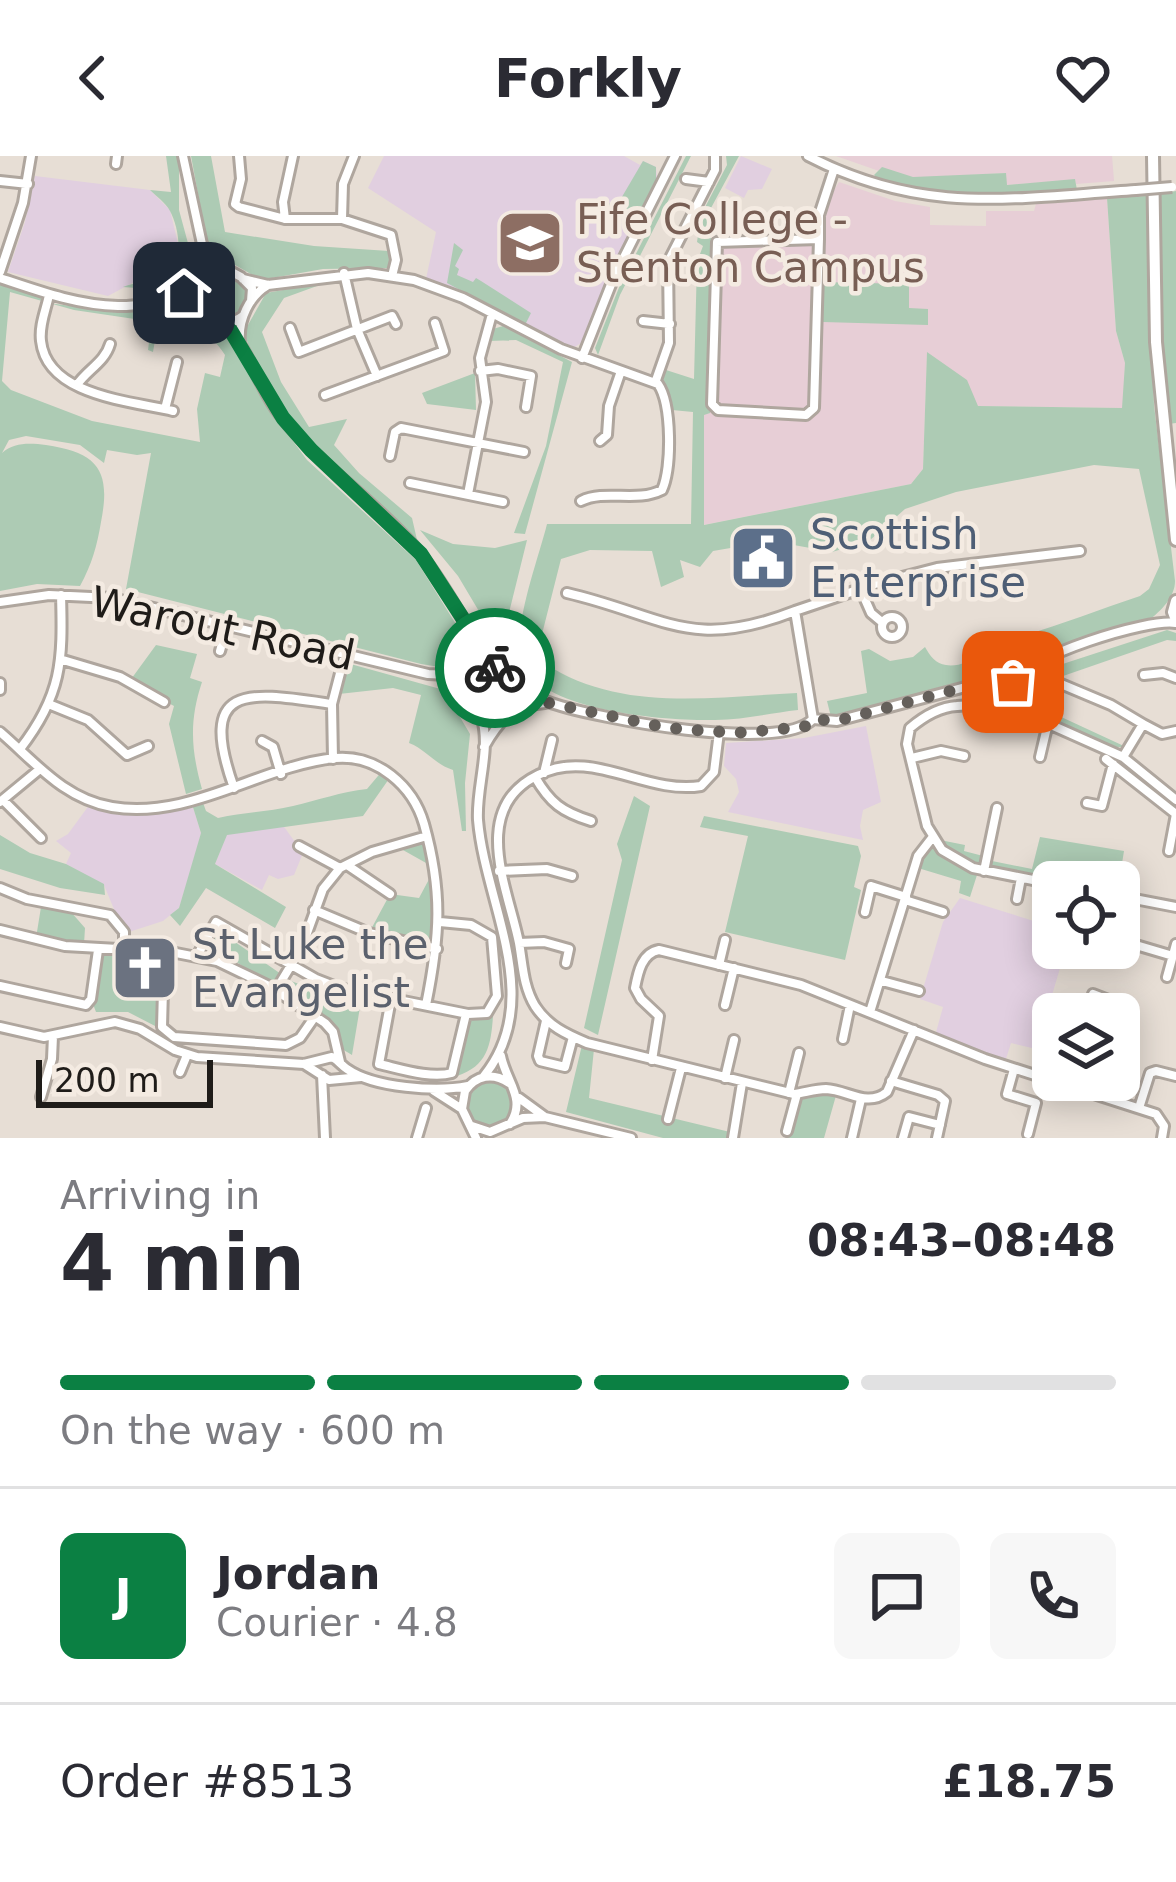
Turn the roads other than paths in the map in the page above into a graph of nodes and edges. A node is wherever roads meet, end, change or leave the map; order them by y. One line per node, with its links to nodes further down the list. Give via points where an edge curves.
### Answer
1 (31, 156): 14 (street)
2 (182, 156): 19 (street)
3 (239, 156): 16 (street, via 235,204)
4 (293, 156): 16 (street)
5 (354, 156): 17 (street)
6 (676, 156): 43 (street)
7 (808, 156): 10 (street)
8 (1153, 156): 60 (main road, via 1156,342)
9 (715, 157): 13 (street)
10 (834, 169): 15 (street, bridge, via 951,199); 18 (street)
11 (686, 179): 13 (street)
12 (0, 181): 14 (street)
13 (710, 182): 38 (street, via 666,270)
14 (28, 184): 23 (street)
15 (1174, 186)
16 (285, 218): 17 (street)
17 (342, 218): 24 (street, via 391,236)
18 (819, 238): 18 (street, via 814,408 806,415 718,410 717,242)
19 (202, 244): 20 (street); 21 (street)
20 (219, 265): 21 (street); 25 (street)
21 (198, 268): 27 (street)
22 (344, 273): 24 (street); 26 (street); 40 (street)
23 (0, 275): 28 (street)
24 (392, 276): 32 (street, via 438,287)
25 (243, 279): 26 (street); 29 (street)
26 (268, 285): 29 (street)
27 (189, 287): 30 (street); 31 (street)
28 (50, 295): 30 (street, via 114,306); 49 (street, via 42,346 48,363)
29 (251, 301): 33 (street)
30 (172, 302): 31 (street)
31 (195, 309): 35 (street)
32 (492, 314): 43 (street); 45 (street)
33 (243, 316): 35 (street); 42 (street)
34 (640, 320): 38 (street)
35 (221, 322): 42 (street)
36 (435, 323): 47 (street, via 444,351)
37 (396, 324): 40 (street, via 392,316)
38 (670, 324): 48 (street)
39 (290, 328): 40 (street, via 299,352)
40 (358, 329): 47 (street)
41 (110, 344): 49 (street)
42 (241, 344): 72 (street, via 283,418 421,554)
43 (582, 358): 46 (street)
44 (177, 362): 49 (street, via 169,410)
45 (480, 371): 51 (street, via 531,376); 53 (street, via 486,402)
46 (621, 371): 48 (street); 52 (street)
47 (377, 376): 50 (street)
48 (655, 382): 58 (street, via 668,406 664,495)
49 (77, 386)
50 (325, 395)
51 (526, 407)
52 (608, 439)
53 (479, 444): 54 (street); 55 (street, via 400,428); 57 (street)
54 (524, 452)
55 (391, 456)
56 (410, 483): 57 (street)
57 (468, 494): 59 (street)
58 (587, 495)
59 (503, 502)
60 (1176, 539)
61 (1080, 551): 62 (street, via 968,562)
62 (860, 588): 67 (street); 69 (street)
63 (567, 593): 67 (street, via 714,633)
64 (61, 595): 66 (street, Warout Road); 71 (street, Warout Road, via 112,598); 75 (street)
65 (1176, 601): 68 (main road); 70 (street)
66 (0, 602)
67 (794, 611): 92 (street)
68 (1176, 622): 70 (street)
69 (883, 623)
70 (1150, 624): 80 (street, via 1035,663)
71 (227, 626): 73 (street); 74 (street, Warout Road)
72 (480, 645): 76 (street); 77 (street)
73 (220, 651)
74 (345, 654): 78 (street, Warout Road); 88 (street)
75 (63, 660): 86 (street, via 120,677); 89 (street)
76 (501, 671): 77 (street); 83 (street)
77 (472, 672): 78 (street); 84 (street)
78 (445, 677): 84 (street)
79 (1176, 678): 82 (street, via 1148,675)
80 (1013, 682): 85 (street); 92 (street, via 992,680 837,721)
81 (1061, 684): 95 (street)
82 (1153, 685)
83 (516, 686): 87 (street); 90 (street)
84 (469, 697): 91 (street)
85 (1017, 700): 94 (street); 108 (street, via 922,718 907,737)
86 (164, 702)
87 (549, 703): 90 (street); 98 (street)
88 (332, 704): 107 (street); 112 (street, via 262,695 235,702 219,734)
89 (51, 705): 101 (street, via 97,726 127,755); 103 (street)
90 (516, 709): 93 (street)
91 (481, 716): 93 (street); 102 (street)
92 (813, 719): 98 (street, via 794,729)
93 (499, 720): 102 (street)
94 (1048, 723): 105 (street); 106 (street)
95 (1143, 724): 96 (street); 106 (street)
96 (1176, 731)
97 (0, 732): 103 (street)
98 (718, 732): 111 (street, via 715,772 700,786 676,788 582,765)
99 (552, 740): 111 (street)
100 (262, 741): 110 (street, via 273,747)
101 (148, 746)
102 (483, 748): 177 (street, via 478,822 511,967)
103 (20, 749): 109 (street)
104 (964, 756): 108 (street)
105 (1040, 757)
106 (1124, 757): 113 (street)
107 (333, 758): 110 (street); 119 (street, via 363,761 401,783)
108 (911, 758): 121 (street)
109 (40, 769): 112 (street, via 80,797 126,808); 114 (street)
110 (281, 774): 112 (street)
111 (539, 774): 118 (street, via 562,812); 125 (street, via 501,822)
112 (234, 788)
113 (1176, 800)
114 (2, 801): 120 (street)
115 (1087, 802): 117 (street, via 1102,806 1109,761)
116 (998, 808): 126 (street)
117 (1176, 814): 123 (street)
118 (591, 821)
119 (427, 836): 124 (street); 139 (street)
120 (41, 838)
121 (932, 838): 126 (street); 133 (street)
122 (299, 846): 124 (street)
123 (1168, 851)
124 (344, 866): 131 (street); 136 (street)
125 (499, 871): 127 (street); 142 (street)
126 (983, 871): 128 (street)
127 (572, 876)
128 (1021, 878): 129 (street); 132 (street)
129 (1032, 880)
130 (0, 888): 147 (street, via 110,915 124,932)
131 (390, 894)
132 (1017, 898)
133 (905, 899): 137 (street, via 871,886); 138 (street); 156 (street)
134 (1140, 900): 135 (street)
135 (1176, 907)
136 (314, 910): 145 (street); 153 (street)
137 (865, 912)
138 (943, 912)
139 (440, 922): 145 (street); 165 (street, via 492,937 496,1000 487,1013)
140 (0, 930): 146 (street)
141 (725, 940): 152 (street)
142 (519, 943): 151 (street, via 569,949); 167 (street, via 527,990)
143 (1176, 944): 150 (street)
144 (1140, 946): 150 (street)
145 (436, 949): 162 (street)
146 (98, 950): 147 (street); 157 (street, via 86,1005)
147 (124, 950): 148 (street)
148 (164, 952): 149 (street); 166 (street, via 162,1025 174,1037 286,1045)
149 (197, 956): 153 (street, via 216,922); 158 (street)
150 (1173, 956): 155 (street)
151 (566, 963)
152 (719, 964): 154 (street); 179 (street, via 650,952 635,988 659,1016)
153 (293, 965): 158 (street); 160 (street, via 339,988)
154 (734, 968): 161 (street); 163 (street)
155 (1167, 977)
156 (882, 981): 159 (street); 164 (street)
157 (0, 986)
158 (276, 990): 166 (street)
159 (919, 992)
160 (391, 999): 162 (street); 165 (street, via 379,1064 450,1075)
161 (850, 1004): 164 (street); 172 (street)
162 (426, 1005): 165 (street)
163 (725, 1005)
164 (870, 1012): 169 (street)
165 (466, 1014)
166 (316, 1015): 173 (street)
167 (546, 1020): 171 (street); 171 (street, via 540,1061 565,1066)
168 (0, 1028): 170 (street)
169 (914, 1030): 183 (street); 192 (street)
170 (53, 1036): 176 (street, via 116,1022); 198 (street)
171 (573, 1037): 179 (street)
172 (843, 1039)
173 (335, 1040): 178 (street); 181 (street)
174 (734, 1040): 189 (street)
175 (799, 1053): 197 (street)
176 (187, 1054): 180 (street); 184 (street)
177 (500, 1054): 187 (street); 194 (street)
178 (326, 1058): 180 (street); 181 (street); 185 (street)
179 (652, 1060): 182 (street)
180 (304, 1064): 185 (street)
181 (341, 1064): 190 (street); 191 (street)
182 (681, 1068): 189 (street); 207 (street)
183 (1014, 1069): 186 (street); 212 (street, via 1007,1094 1036,1103)
184 (180, 1072)
185 (321, 1073): 190 (street); 202 (street)
186 (1032, 1073)
187 (484, 1076): 194 (street); 195 (street)
188 (1176, 1076): 204 (street, via 1150,1073)
189 (725, 1078): 193 (street)
190 (335, 1079): 191 (street); 202 (street)
191 (374, 1079): 196 (street)
192 (891, 1081): 200 (street, via 880,1098); 210 (street, via 945,1101)
193 (742, 1082): 197 (street); 219 (street)
194 (509, 1083): 199 (street)
195 (468, 1086): 196 (street); 205 (street)
196 (433, 1090): 205 (street)
197 (793, 1093): 200 (street); 211 (street)
198 (41, 1097)
199 (518, 1097): 206 (street); 208 (street)
200 (862, 1098): 220 (street)
201 (1123, 1101): 204 (street)
202 (325, 1102): 215 (street)
203 (426, 1108): 216 (street)
204 (1139, 1108): 223 (street, via 1160,1117)
205 (462, 1109): 209 (street)
206 (545, 1117): 208 (street); 214 (street)
207 (668, 1119)
208 (509, 1125): 213 (street)
209 (472, 1126): 213 (street); 217 (street)
210 (940, 1126): 221 (street, via 909,1117); 222 (street)
211 (787, 1131)
212 (1028, 1134)
213 (494, 1135)
214 (606, 1135): 218 (street)
215 (326, 1138)
216 (417, 1138)
217 (476, 1138)
218 (631, 1138)
219 (733, 1138)
220 (853, 1138)
221 (903, 1138)
222 (937, 1138)
223 (1162, 1138)

